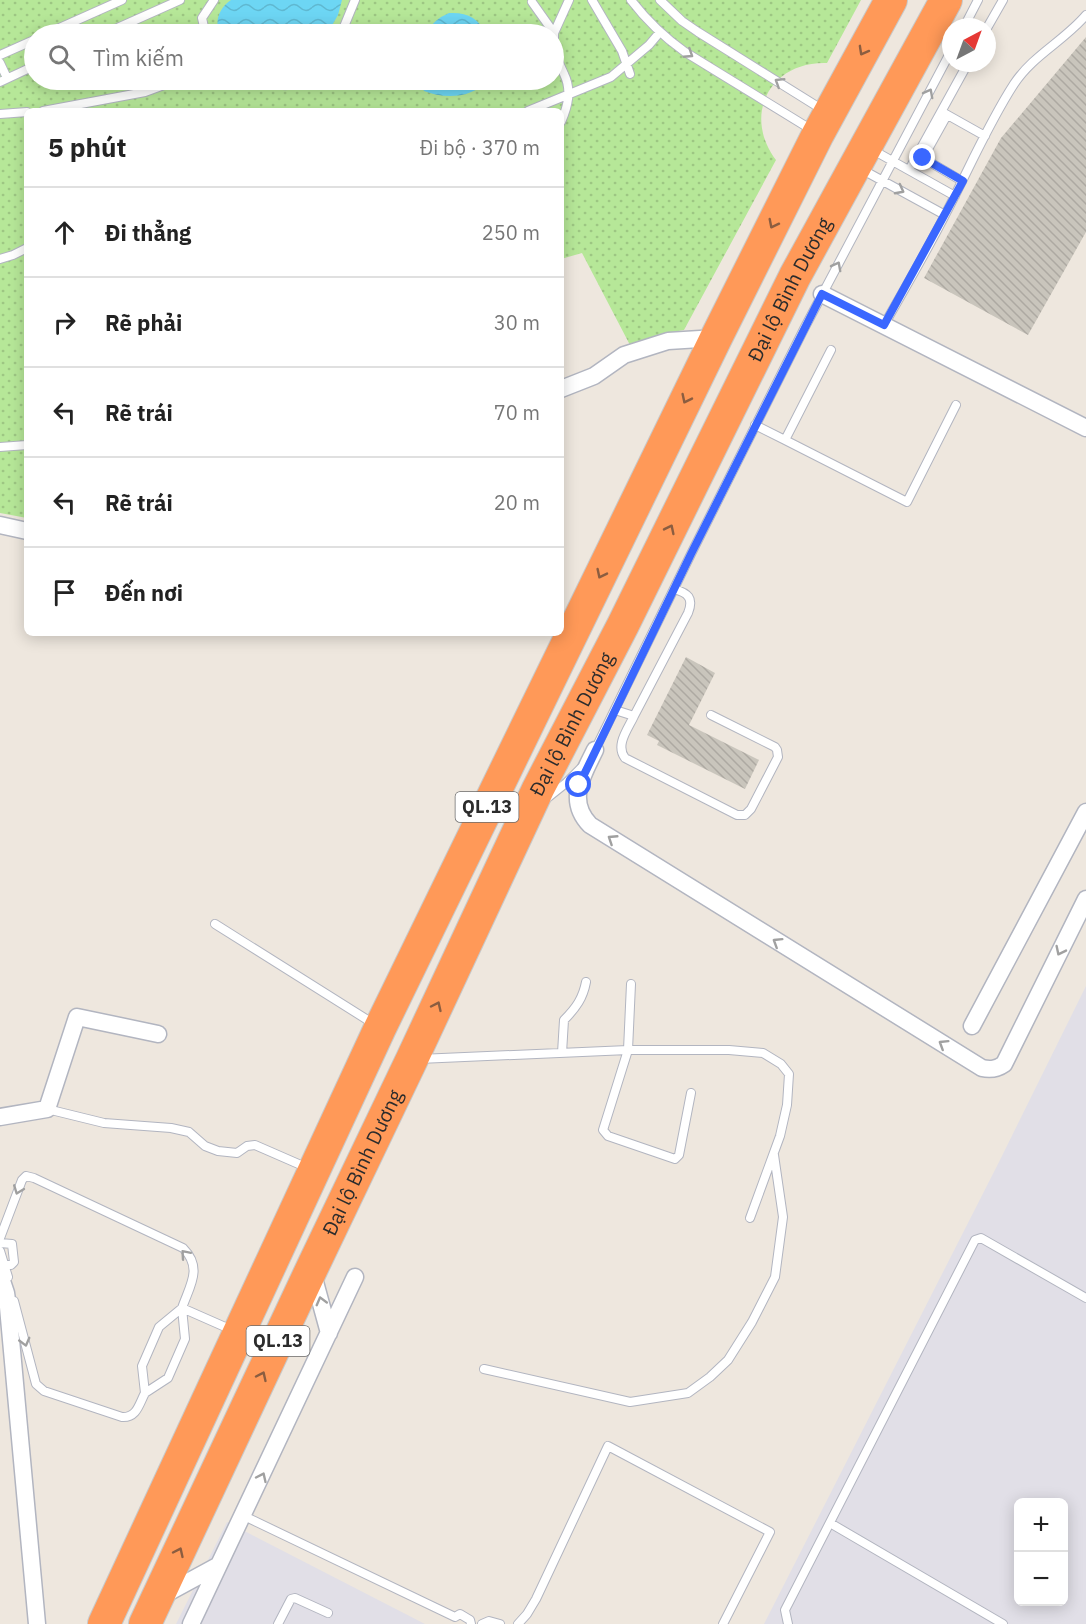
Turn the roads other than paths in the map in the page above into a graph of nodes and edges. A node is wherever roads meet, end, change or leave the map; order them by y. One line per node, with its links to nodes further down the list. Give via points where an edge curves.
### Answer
1 (122, 0): 17 (lane)
2 (180, 0): 18 (lane)
3 (214, 0): 19 (lane, via 202,18)
4 (355, 0): 20 (lane)
5 (569, 0): 22 (lane)
6 (592, 0): 27 (lane)
7 (631, 0): 23 (lane)
8 (660, 0): 42 (lane, one-way to 8, via 682,21)
9 (891, 0): 42 (highway, Đại lộ Bình Dương / QL.13, one-way to 42)
10 (945, 0): 44 (highway, Đại lộ Bình Dương / QL.13)
11 (978, 0): 15 (lane)
12 (1003, 0): 16 (lane)
13 (532, 2): 21 (lane)
14 (1086, 15): 43 (lane, via 1039,55 1014,83)
15 (969, 18)
16 (993, 18)
17 (68, 24)
18 (126, 24)
19 (203, 24)
20 (345, 24)
21 (546, 24)
22 (559, 24)
23 (660, 32): 27 (lane); 42 (lane, one-way to 42, via 685,52)
24 (24, 44): 25 (lane)
25 (0, 55)
26 (0, 63): 33 (lane)
27 (627, 64): 32 (lane); 35 (lane, via 611,77)
28 (942, 68): 45 (lane, one-way to 28)
29 (24, 71): 33 (lane)
30 (964, 72): 39 (lane)
31 (564, 74): 35 (lane)
32 (630, 74)
33 (4, 80)
34 (150, 90): 36 (lane)
35 (569, 94): 37 (lane); 41 (lane)
36 (59, 108)
37 (535, 108)
38 (24, 112): 40 (lane)
39 (944, 113): 43 (lane); 46 (lane); 48 (lane, via 923,158)
40 (0, 114)
41 (564, 115)
42 (823, 124): 55 (highway, Đại lộ Bình Dương / QL.13, one-way to 55)
43 (985, 136): 48 (lane)
44 (861, 156): 45 (lane); 47 (lane); 72 (highway, Đại lộ Bình Dương / QL.13, one-way to 44, via 795,276)
45 (893, 161): 46 (lane); 47 (lane)
46 (909, 170): 49 (lane)
47 (882, 181): 50 (lane, one-way to 50); 53 (lane, one-way to 47)
48 (963, 181): 49 (lane)
49 (955, 196): 50 (lane)
50 (945, 215): 54 (lane)
51 (24, 250): 52 (lane)
52 (0, 259)
53 (822, 294): 54 (street); 59 (lane)
54 (884, 325): 60 (street)
55 (716, 338): 57 (street, via 668,341 624,355 594,376); 79 (highway, Đại lộ Bình Dương / QL.13, one-way to 79)
56 (831, 350): 61 (lane)
57 (564, 388)
58 (956, 405): 61 (lane, via 907,502)
59 (755, 425): 61 (lane); 66 (lane)
60 (1086, 428)
61 (785, 440)
62 (24, 445): 63 (lane)
63 (0, 447)
64 (0, 525): 65 (street)
65 (24, 530)
66 (674, 589): 67 (lane); 69 (lane, via 688,596 690,607)
67 (615, 710): 69 (lane); 70 (lane)
68 (711, 715): 69 (lane, via 777,750 778,757 745,815 737,815 625,758 621,743)
69 (634, 716)
70 (594, 752): 72 (lane, via 567,783); 74 (street, one-way to 70, via 1004,1064 990,1070 982,1068 590,825 580,809 578,791)
71 (1086, 812): 73 (street)
72 (522, 822): 83 (highway, Đại lộ Bình Dương / QL.13, one-way to 72)
73 (1079, 843): 78 (street)
74 (1086, 899)
75 (215, 924): 79 (lane)
76 (586, 982): 82 (lane, via 584,994 564,1020)
77 (630, 984): 81 (lane)
78 (972, 1026)
79 (380, 1028): 88 (highway, Đại lộ Bình Dương / QL.13)
80 (159, 1034): 85 (street, via 77,1017)
81 (628, 1050): 82 (lane); 84 (lane, via 603,1130 608,1136 675,1159); 87 (lane, via 763,1053 781,1064 789,1074 788,1105)
82 (562, 1053): 83 (lane)
83 (412, 1059): 93 (highway, Đại lộ Bình Dương / QL.13)
84 (691, 1093)
85 (47, 1109): 86 (street); 88 (lane, via 105,1123 189,1132 219,1151 237,1153 255,1145)
86 (0, 1117)
87 (774, 1152): 89 (lane); 101 (lane, via 783,1217 775,1277 728,1360 710,1377 688,1393 630,1402)
88 (313, 1171): 99 (highway, Đại lộ Bình Dương / QL.13)
89 (750, 1218)
90 (0, 1238): 98 (lane, one-way to 90, via 195,1272 183,1248 34,1178 26,1176 22,1180)
91 (0, 1244): 94 (lane, via 13,1247 14,1263)
92 (0, 1251): 94 (lane)
93 (312, 1268): 100 (street, one-way to 93); 106 (highway, Đại lộ Bình Dương / QL.13, one-way to 93)
94 (2, 1269): 97 (street); 102 (lane, one-way to 102, via 39,1388 122,1417 135,1414)
95 (355, 1277): 100 (street)
96 (1086, 1298): 104 (lane, via 981,1238 975,1240)
97 (4, 1308): 109 (street)
98 (182, 1308): 99 (lane); 102 (lane, via 159,1327 142,1366); 102 (lane, via 184,1339 168,1378)
99 (238, 1333): 110 (highway, Đại lộ Bình Dương / QL.13)
100 (330, 1333): 103 (street, one-way to 100)
101 (484, 1369)
102 (145, 1393)
103 (244, 1516): 105 (street); 108 (lane)
104 (830, 1523): 119 (lane, via 786,1610); 120 (lane)
105 (219, 1565): 106 (street); 111 (street)
106 (152, 1611)
107 (328, 1613): 112 (lane, via 295,1598)
108 (453, 1618): 113 (lane); 114 (lane, via 460,1614)
109 (37, 1624)
110 (104, 1624)
111 (191, 1624)
112 (278, 1624)
113 (445, 1624)
114 (471, 1624)
115 (482, 1624): 116 (lane)
116 (500, 1624)
117 (518, 1624): 118 (lane, via 536,1599 608,1446 770,1532)
118 (723, 1624)
119 (788, 1624)
120 (1002, 1624)

